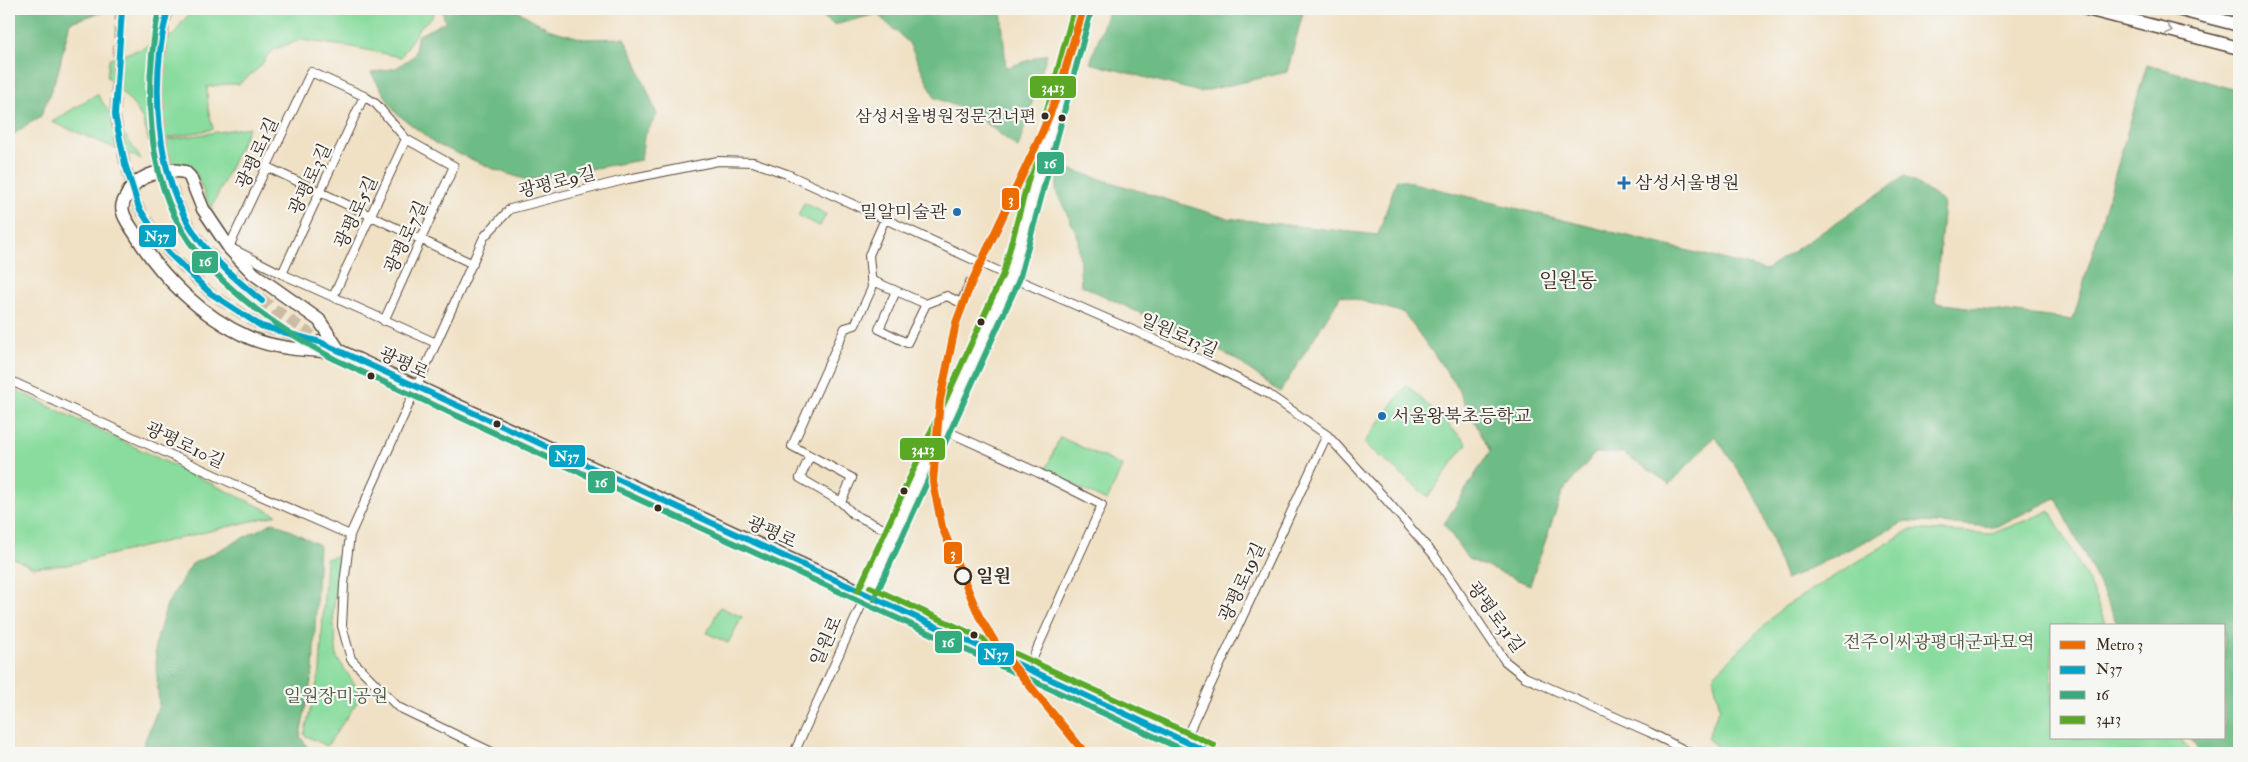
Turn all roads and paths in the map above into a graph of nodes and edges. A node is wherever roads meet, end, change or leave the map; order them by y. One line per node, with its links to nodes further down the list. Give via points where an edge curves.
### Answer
1 (1083, 9): 15 (street, 일원로)
2 (2088, 9): 5 (main road, one-way to 5)
3 (2177, 9): 4 (main road)
4 (2239, 25)
5 (2239, 48)
6 (364, 96): 7 (street, via 376,104); 8 (street, 광평로1길, via 311,72); 9 (street, 광평로3길)
7 (406, 139): 10 (street, 광평로5길); 12 (street, 광평로7길, via 454,166)
8 (266, 168): 9 (street); 14 (street, 광평로1길, via 229,247)
9 (320, 193): 10 (street); 14 (street, 광평로3길)
10 (370, 216): 12 (street); 19 (street, 광평로5길)
11 (885, 219): 13 (street, 광평로9길, via 788,174 753,162 718,161 628,179 510,209 484,237); 15 (street, 일원로13길); 16 (street, via 869,255)
12 (421, 240): 13 (street); 21 (street, 광평로7길)
13 (473, 264): 23 (street, 광평로9길)
14 (282, 274): 19 (street)
15 (1011, 277): 27 (street, 일원로); 28 (street, 일원로13길, via 1199,359 1268,394)
16 (871, 280): 18 (street); 29 (street, via 872,288 855,325 845,328 792,446)
17 (970, 282): 20 (street, via 961,303 947,296)
18 (896, 291): 20 (street); 20 (street, via 879,329 908,343)
19 (333, 297): 21 (street)
20 (926, 304)
21 (384, 320): 23 (street)
22 (320, 342): 24 (main road, 광평로)
23 (436, 343): 26 (street, 광평로9길)
24 (340, 352): 24 (main road, via 319,320 254,274 230,249 203,209 185,172 160,171 139,179 130,188 122,205 123,213 154,261 192,300 250,338 281,348); 26 (main road, 광평로)
25 (9, 380): 32 (street, 광평로10길)
26 (415, 388): 32 (street); 33 (main road, 광평로)
27 (942, 429): 31 (street, 일원로); 34 (street, via 1102,505)
28 (1327, 435): 35 (street, 광평로19길); 40 (street, 광평로31길, via 1434,555 1505,661 1525,677)
29 (810, 456): 30 (street, via 800,478); 30 (street, via 852,478)
30 (841, 502): 31 (street, via 853,514)
31 (894, 534): 33 (street, 일원로)
32 (350, 535): 36 (street, via 342,626 351,659 398,707)
33 (866, 595): 34 (main road, 광평로); 37 (street, 일원로)
34 (1028, 669): 35 (main road, 광평로)
35 (1185, 741): 38 (street, 광평로19길); 39 (main road, 광평로)
36 (494, 753)
37 (794, 753)
38 (1179, 753)
39 (1210, 753)
40 (1690, 753)

